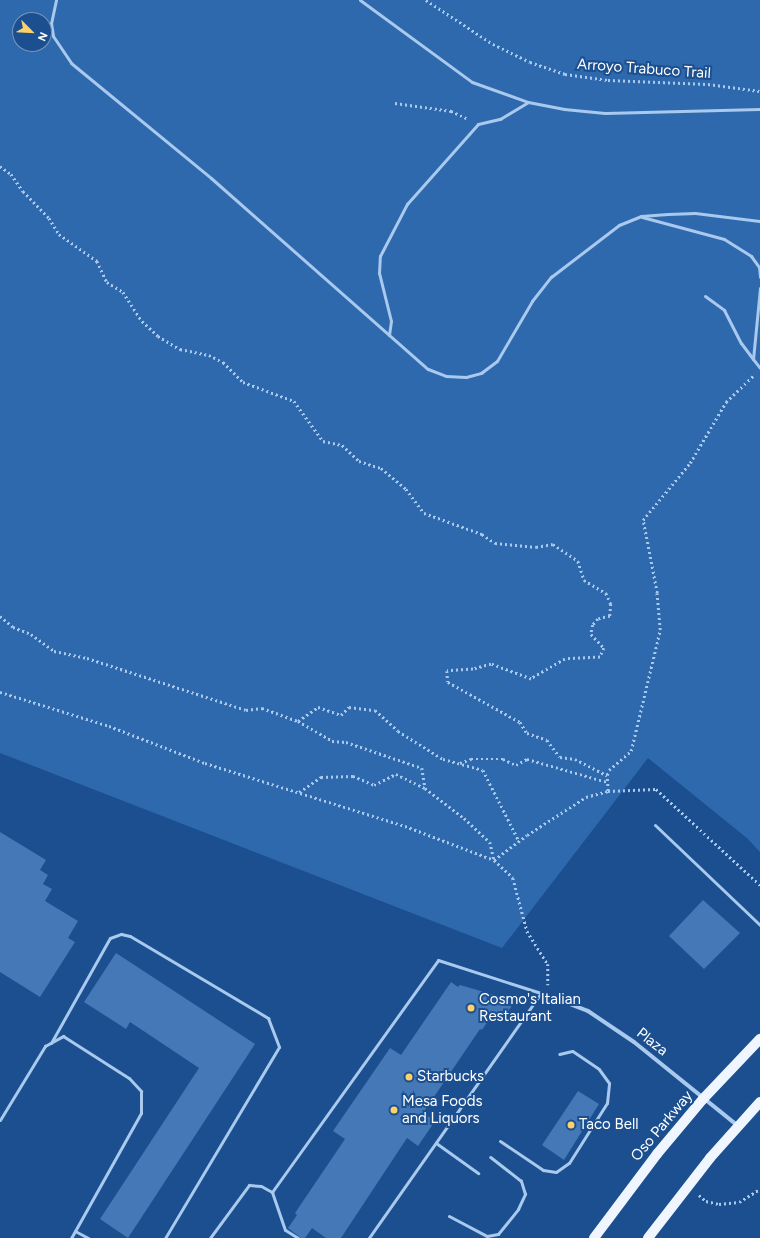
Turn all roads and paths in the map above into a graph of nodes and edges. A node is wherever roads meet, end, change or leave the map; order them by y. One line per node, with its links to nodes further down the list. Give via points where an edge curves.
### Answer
1 (56, 0): 15 (lane, via 51,23 53,36 71,63 211,178)
2 (360, 0): 5 (lane, via 472,82)
3 (426, 0): 4 (path, Arroyo Trabuco Trail, via 493,44 530,62 565,74 608,80 708,84)
4 (760, 91)
5 (528, 102): 7 (lane, via 606,113); 8 (lane, via 500,119)
6 (395, 103): 8 (path, via 451,110)
7 (760, 109)
8 (478, 124): 15 (lane, via 407,204 380,256 379,273 391,321)
9 (0, 166): 23 (path, via 11,174 23,191 49,218 59,234 97,261 107,282 123,292 142,321 158,336 180,349 208,355 224,362 243,382 294,401 323,441 342,445 358,461 381,468 406,489 424,513 482,534 495,543 536,547 553,544 578,561 584,580 606,594 612,604 610,616 598,619 593,625 591,634 604,648 600,657 565,659 531,679 491,664 474,669 447,671 448,682 520,722 527,733 547,740 560,757 575,759)
10 (641, 216): 11 (lane, via 695,213); 12 (lane, via 724,239 751,256 759,267); 15 (lane, via 619,225 551,278 532,301 497,361 481,373 466,377 446,376 428,368)
11 (760, 221)
12 (760, 276)
13 (760, 288): 16 (lane)
14 (705, 296): 16 (lane, via 724,310 741,343)
15 (389, 335)
16 (753, 359): 17 (lane)
17 (760, 368)
18 (757, 372): 23 (path, via 726,402 690,463 643,520 657,593 660,630 631,751)
19 (0, 616): 21 (path, via 13,627 31,634 54,651 87,658 246,710 262,708)
20 (0, 692): 27 (path, via 109,726 205,763)
21 (298, 721): 22 (path, via 318,707 341,715 349,707 375,710 398,731 442,759); 25 (path, via 332,741 346,742 422,768)
22 (459, 764): 24 (path, via 471,759 503,759 516,765 527,759); 29 (path, via 483,770)
23 (607, 775): 24 (path)
24 (607, 782): 26 (path)
25 (425, 788): 27 (path, via 396,774 374,785 353,776 321,777); 30 (path, via 490,842)
26 (608, 791): 29 (path, via 586,797); 31 (path, via 656,789)
27 (299, 792): 30 (path, via 405,826)
28 (655, 825): 32 (lane)
29 (519, 841): 30 (path)
30 (494, 860): 34 (path, via 513,878 527,931 548,964)
31 (760, 885)
32 (760, 925)
33 (541, 993): 34 (street, Plaza); 43 (lane); 48 (lane, via 438,960)
34 (548, 996): 38 (street, Plaza, via 588,1011 634,1042)
35 (760, 1039): 38 (main road, Oso Parkway)
36 (51, 1043): 40 (lane, via 45,1046); 50 (lane, via 63,1036 130,1078 141,1091 141,1113); 54 (lane, via 110,938 121,934 130,936 268,1018 279,1047)
37 (560, 1054): 42 (lane, via 572,1051 599,1069 609,1083 607,1104 569,1163 556,1172 543,1170)
38 (703, 1099): 41 (street, Plaza); 58 (main road, Oso Parkway, via 612,1211)
39 (760, 1102): 41 (main road)
40 (0, 1120)
41 (738, 1126): 46 (main road)
42 (500, 1141)
43 (436, 1143): 45 (lane); 57 (lane)
44 (490, 1156): 51 (lane, via 520,1181 525,1194 518,1209 498,1234)
45 (478, 1173)
46 (686, 1186): 47 (path, via 706,1201 719,1204 739,1202); 59 (main road)
47 (760, 1189)
48 (272, 1192): 55 (lane, via 262,1186 248,1185); 56 (lane, via 285,1230)
49 (449, 1216): 51 (lane)
50 (75, 1231): 52 (lane); 53 (lane)
51 (487, 1237)
52 (71, 1238)
53 (88, 1238)
54 (165, 1238)
55 (210, 1238)
56 (298, 1238)
57 (369, 1238)
58 (594, 1238)
59 (648, 1238)

